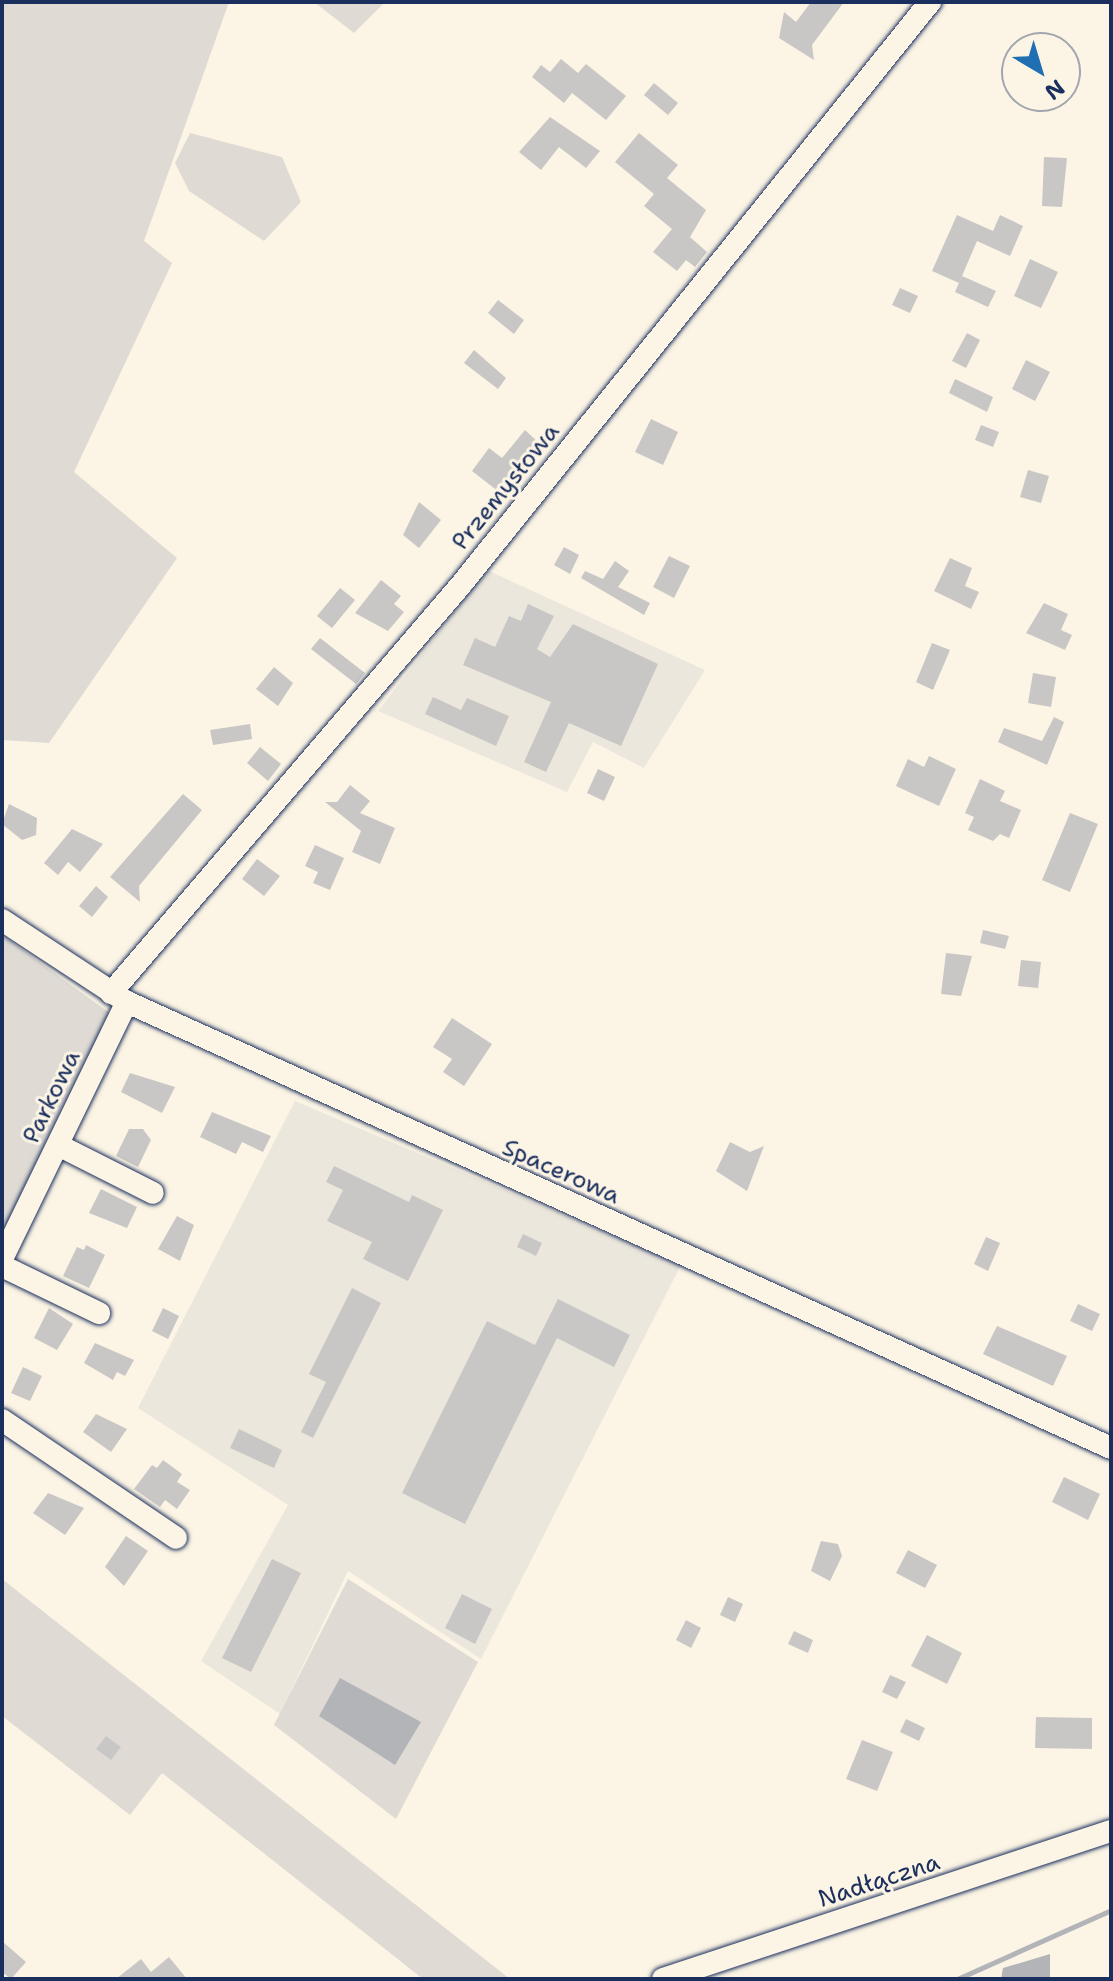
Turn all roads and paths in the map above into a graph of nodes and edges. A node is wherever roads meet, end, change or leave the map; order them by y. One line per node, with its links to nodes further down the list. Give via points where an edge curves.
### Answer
1 (930, 2): 3 (street, Przemysłowa, via 460,586)
2 (2, 920): 3 (street, Spacerowa)
3 (119, 998): 4 (street, Parkowa); 10 (street, Spacerowa)
4 (58, 1145): 5 (street); 6 (street, Parkowa)
5 (153, 1193)
6 (2, 1259)
7 (2, 1266): 8 (street)
8 (99, 1313)
9 (2, 1420): 11 (street)
10 (1111, 1448)
11 (176, 1538)
12 (1111, 1831): 13 (street, Nadłączna)
13 (663, 1979)

